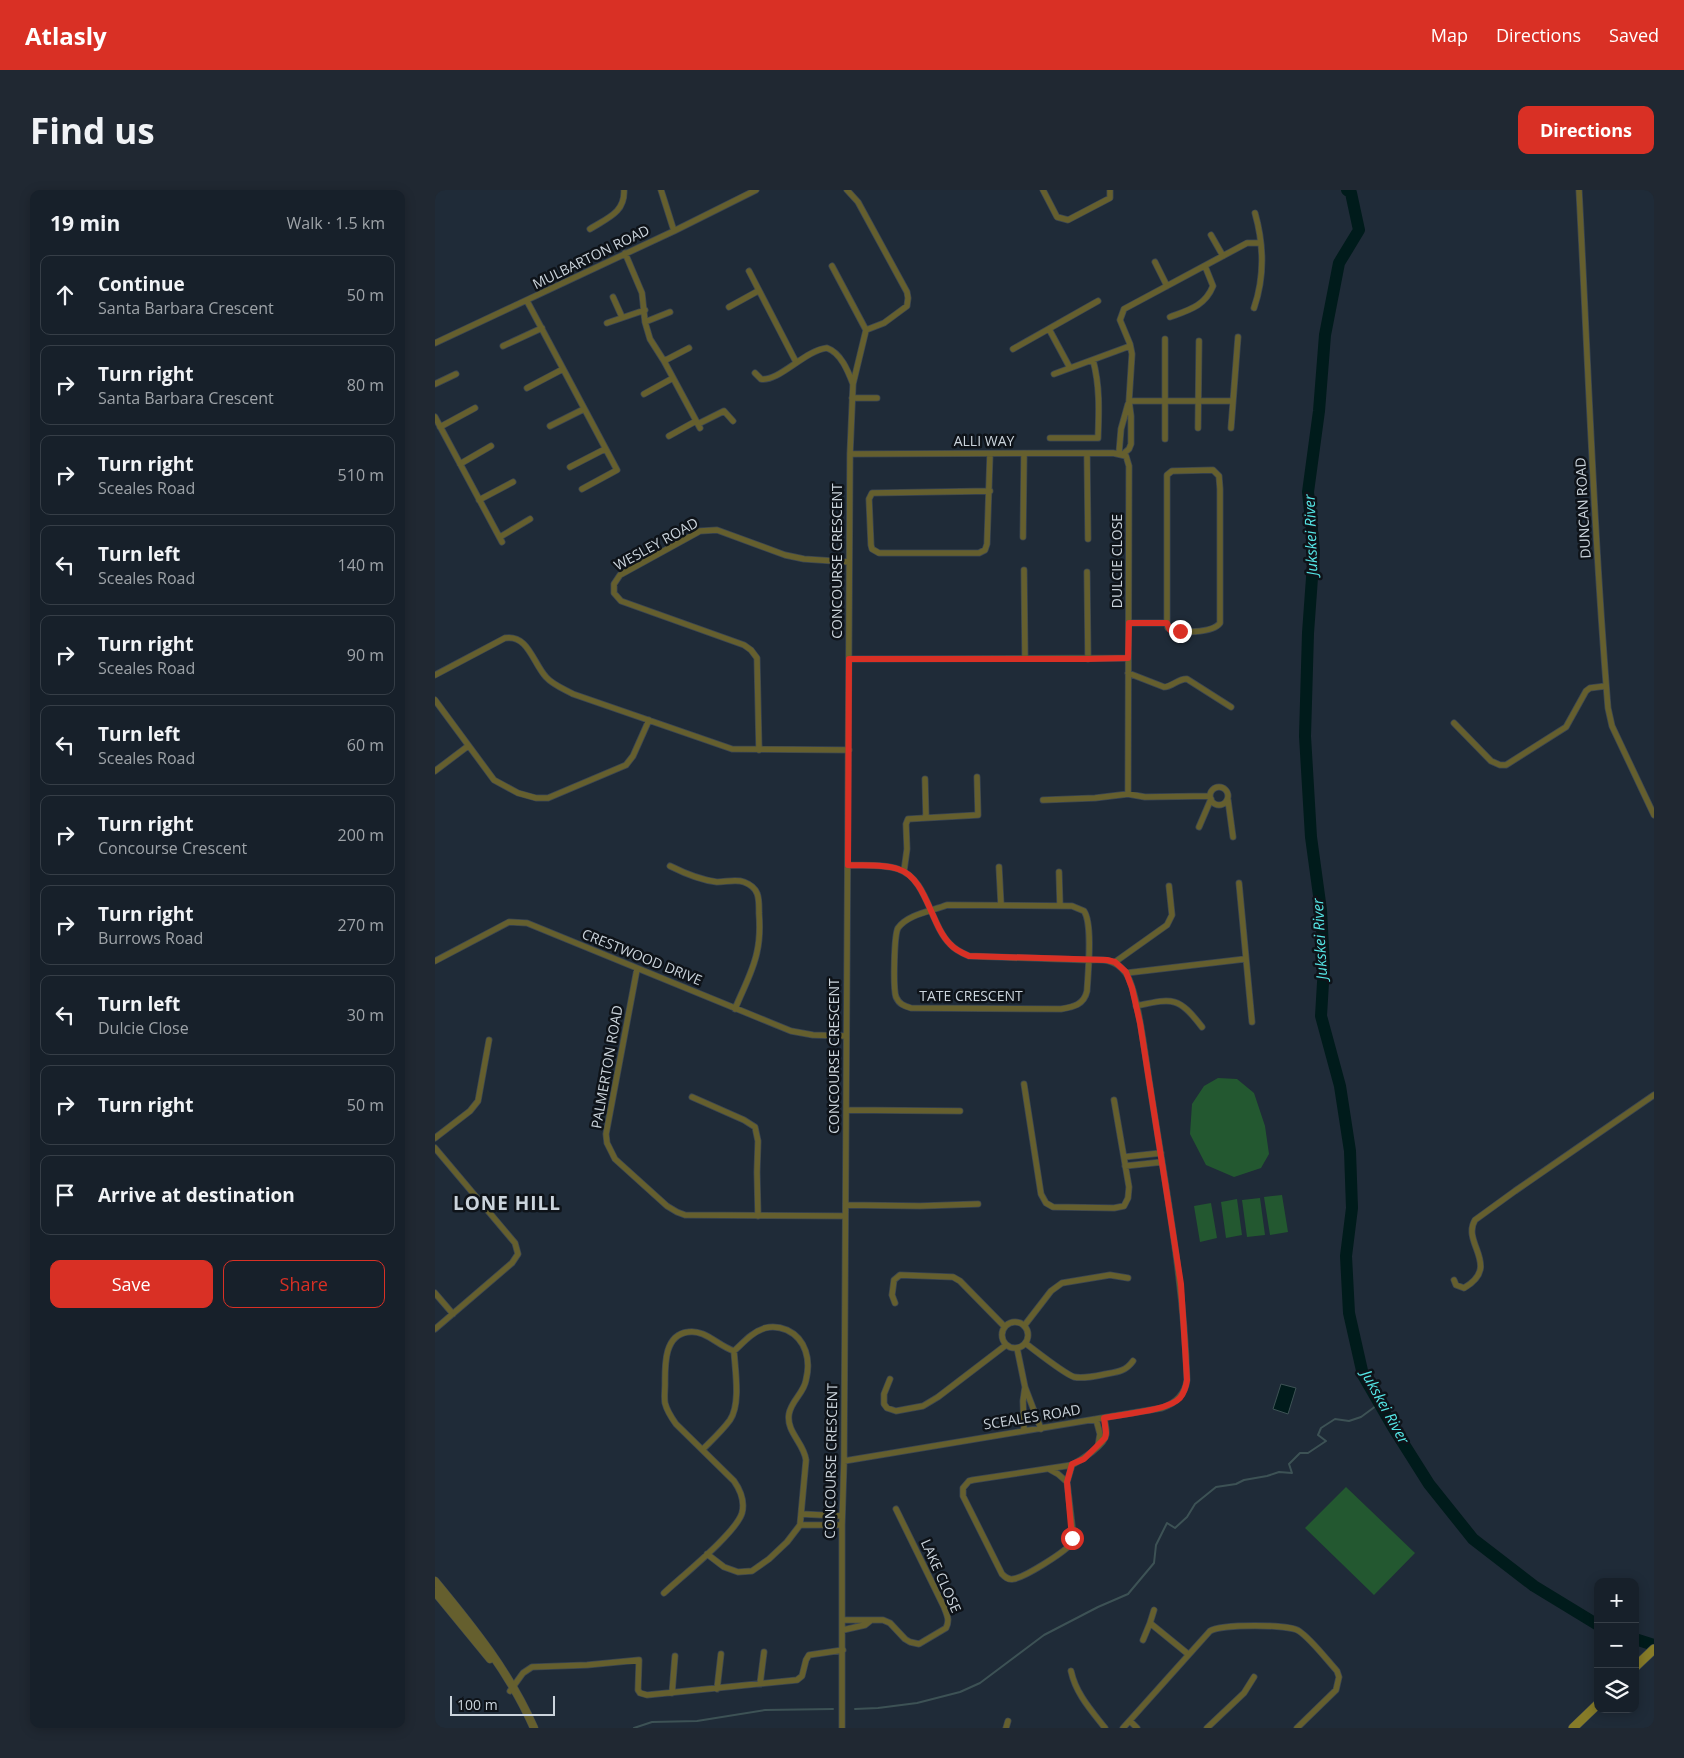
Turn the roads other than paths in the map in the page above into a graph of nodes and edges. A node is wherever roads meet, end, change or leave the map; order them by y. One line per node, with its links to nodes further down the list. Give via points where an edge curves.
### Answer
1 (624, 190): 9 (street, via 624,201 619,211)
2 (661, 190): 10 (street)
3 (756, 190): 10 (street, MULBARTON ROAD)
4 (847, 190): 34 (street, via 858,202 909,298 902,311)
5 (1043, 190): 6 (street, via 1057,216 1068,220 1110,198)
6 (1111, 190)
7 (1579, 190): 101 (street, DUNCAN ROAD)
8 (1255, 213): 12 (street)
9 (590, 229)
10 (674, 231): 13 (street, MULBARTON ROAD)
11 (1211, 235): 14 (street)
12 (1261, 243): 14 (street, via 1247,243); 25 (street, via 1262,278)
13 (625, 253): 22 (street, MULBARTON ROAD); 26 (street, via 642,293)
14 (1223, 256): 17 (street)
15 (1155, 262): 19 (street)
16 (832, 266): 34 (street)
17 (1205, 266): 19 (street); 29 (street, via 1213,286 1205,300)
18 (749, 271): 20 (street)
19 (1167, 286): 40 (street, via 1124,309 1121,314 1122,327)
20 (758, 291): 24 (street); 45 (street)
21 (613, 297): 28 (street)
22 (527, 301): 32 (street); 38 (street, MULBARTON ROAD)
23 (1099, 301): 33 (street)
24 (729, 306)
25 (1254, 308)
26 (645, 310): 28 (street); 30 (street)
27 (670, 312): 30 (street)
28 (622, 317): 31 (street)
29 (1170, 317)
30 (645, 322): 44 (street, via 650,339)
31 (607, 323)
32 (542, 328): 39 (street); 47 (street)
33 (1049, 329): 42 (street); 46 (street)
34 (866, 330): 53 (street, CONCOURSE CRESCENT)
35 (1238, 336): 61 (street)
36 (1165, 339): 59 (street)
37 (1199, 341): 60 (street)
38 (435, 343)
39 (503, 346)
40 (1131, 346): 43 (street); 58 (street)
41 (689, 348): 44 (street)
42 (1013, 349)
43 (1093, 360): 46 (street); 72 (street, via 1098,377 1098,438)
44 (664, 361): 51 (street)
45 (796, 362): 48 (street, via 770,379 761,379); 53 (street, via 829,349 848,371)
46 (1070, 368): 50 (street)
47 (563, 369): 54 (street); 63 (street)
48 (755, 372)
49 (456, 374): 52 (street)
50 (1054, 374)
51 (673, 378): 55 (street); 66 (street)
52 (435, 384)
53 (853, 384): 56 (street, CONCOURSE CRESCENT)
54 (527, 388)
55 (645, 394)
56 (852, 398): 57 (street); 76 (street, CONCOURSE CRESCENT)
57 (877, 398)
58 (1129, 401): 59 (street); 80 (street, via 1121,429); 80 (street, via 1131,444)
59 (1165, 402): 60 (street); 73 (street)
60 (1199, 402): 61 (street); 69 (street)
61 (1232, 402): 70 (street)
62 (475, 408): 68 (street)
63 (584, 409): 67 (street); 75 (street)
64 (435, 417): 68 (street)
65 (733, 421): 66 (street, via 724,411)
66 (698, 425): 71 (street)
67 (550, 426)
68 (440, 427): 81 (street)
69 (1199, 428)
70 (1231, 428)
71 (669, 436)
72 (1050, 438)
73 (1165, 439)
74 (491, 446): 81 (street)
75 (605, 448): 82 (street); 84 (street, via 617,470)
76 (850, 454): 77 (street, ALLI WAY); 90 (street, CONCOURSE CRESCENT)
77 (990, 454): 78 (street, ALLI WAY); 85 (street)
78 (1024, 454): 79 (street, ALLI WAY); 88 (street)
79 (1087, 454): 80 (street, ALLI WAY); 89 (street)
80 (1121, 454): 93 (street, DULCIE CLOSE, via 1128,458 1129,466)
81 (460, 464): 86 (street)
82 (569, 467)
83 (513, 482): 86 (street)
84 (582, 489)
85 (990, 491): 85 (street, via 987,544 983,552 879,553 872,549 869,499 873,493)
86 (479, 500): 87 (street, via 501,539)
87 (530, 519)
88 (1023, 537)
89 (1088, 539)
90 (849, 562): 97 (street, CONCOURSE CRESCENT); 107 (street, WESLEY ROAD, via 785,555 708,529 620,575 614,584 613,593 621,601 751,650 757,658)
91 (1024, 570): 95 (street)
92 (1087, 572): 98 (street)
93 (1129, 623): 94 (street); 96 (street, DULCIE CLOSE)
94 (1167, 623): 94 (street, via 1168,628 1174,631 1213,630 1220,623 1220,488 1219,476 1213,470 1172,471 1167,475)
95 (1025, 658): 97 (street); 98 (street)
96 (1128, 658): 98 (street); 99 (street, DULCIE CLOSE)
97 (849, 659): 108 (street, CONCOURSE CRESCENT)
98 (1088, 659)
99 (1128, 673): 103 (street, via 1164,687 1187,679); 112 (street, DULCIE CLOSE)
100 (435, 675): 104 (street, via 511,637 523,643 554,684 573,694)
101 (1606, 686): 105 (street, via 1586,691 1566,727 1506,765 1491,761); 116 (street, DUNCAN ROAD, via 1610,720)
102 (435, 700): 106 (street)
103 (1231, 707)
104 (649, 720): 106 (street, via 626,765 548,798 518,793 503,786 494,780); 107 (street, via 732,749)
105 (1454, 723)
106 (468, 746): 109 (street)
107 (759, 750): 108 (street)
108 (849, 750): 120 (street, CONCOURSE CRESCENT)
109 (435, 771)
110 (977, 777): 117 (street, via 978,815)
111 (925, 779): 117 (street)
112 (1128, 794): 113 (street); 114 (street)
113 (1211, 797): 115 (street, via 1213,803 1221,805); 115 (street, via 1214,789 1221,787 1227,792); 118 (street)
114 (1043, 800)
115 (1228, 800): 119 (street)
116 (1654, 816)
117 (926, 817): 123 (street, via 907,821)
118 (1199, 827)
119 (1233, 837)
120 (848, 865): 123 (street); 140 (street, CONCOURSE CRESCENT)
121 (670, 866): 137 (street, via 702,880 739,881 757,891 757,951)
122 (999, 867): 127 (street)
123 (904, 871): 129 (street, via 915,880)
124 (1059, 872): 128 (street)
125 (1239, 882): 130 (street)
126 (1169, 886): 133 (street, via 1172,915 1167,925)
127 (1001, 905): 128 (street); 129 (street, via 947,905)
128 (1059, 906): 131 (street, via 1076,907 1086,914)
129 (931, 911): 131 (street, via 950,945 969,956); 131 (street, TATE CRESCENT, via 903,923 896,934 895,994 904,1006 1070,1008 1085,997)
130 (1245, 959): 135 (street); 138 (street)
131 (1088, 960): 133 (street)
132 (435, 961): 134 (street, CRESTWOOD DRIVE, via 509,922 515,922 527,923)
133 (1115, 962): 135 (street, SCEALES ROAD)
134 (637, 969): 137 (street, CRESTWOOD DRIVE); 156 (street, PALMERTON ROAD, via 606,1134 610,1151 615,1159 677,1212 701,1216)
135 (1126, 972): 136 (street, SCEALES ROAD)
136 (1136, 1006): 139 (street, via 1166,1000 1180,1003); 150 (street, SCEALES ROAD)
137 (735, 1009): 140 (street, CRESTWOOD DRIVE, via 800,1034)
138 (1252, 1022)
139 (1202, 1027)
140 (846, 1036): 146 (street, CONCOURSE CRESCENT)
141 (489, 1040): 148 (street, via 478,1101)
142 (1024, 1084): 153 (street, via 1041,1194 1049,1206 1124,1206 1129,1192)
143 (1654, 1095): 159 (street, via 1475,1220 1473,1234 1481,1270 1478,1277 1464,1288)
144 (692, 1097): 156 (street, via 755,1128 758,1141)
145 (1114, 1100): 151 (street)
146 (846, 1110): 147 (street); 155 (street, CONCOURSE CRESCENT)
147 (960, 1110)
148 (435, 1138)
149 (435, 1148): 162 (street, via 515,1243 518,1254 512,1263)
150 (1161, 1153): 151 (street); 152 (street, SCEALES ROAD)
151 (1124, 1157): 153 (street)
152 (1162, 1162): 153 (street); 173 (street, SCEALES ROAD, via 1181,1284 1186,1388 1180,1398 1169,1406)
153 (1125, 1166)
154 (977, 1204): 155 (street)
155 (846, 1205): 157 (street, CONCOURSE CRESCENT)
156 (758, 1216): 157 (street, PALMERTON ROAD)
157 (845, 1216): 179 (street, CONCOURSE CRESCENT)
158 (1128, 1278): 164 (street, via 1110,1275 1062,1283 1051,1291)
159 (1453, 1280)
160 (435, 1293): 162 (street)
161 (895, 1303): 163 (street, via 892,1295 894,1280 900,1275 953,1277)
162 (453, 1314): 165 (street)
163 (1004, 1326): 164 (street, via 1014,1321); 167 (street, via 1001,1334)
164 (1024, 1326): 166 (street, via 1028,1331)
165 (435, 1329)
166 (1025, 1343): 168 (street); 170 (street, via 1077,1377 1124,1370)
167 (1006, 1345): 168 (street); 171 (street, via 923,1406 897,1411 887,1408 884,1394)
168 (1017, 1348): 172 (street)
169 (734, 1351): 178 (street, via 734,1411 731,1419); 178 (street, via 703,1334 691,1332 677,1336 668,1349 665,1365 667,1408 676,1424); 184 (street, via 757,1332 773,1326 794,1333 804,1344 806,1381 789,1414 789,1424 805,1452 806,1460)
170 (1133, 1361)
171 (890, 1378)
172 (1025, 1388): 175 (street); 176 (street)
173 (1104, 1418): 174 (street, SCEALES ROAD); 177 (street, via 1106,1435)
174 (1096, 1420): 175 (street, SCEALES ROAD); 177 (street)
175 (1041, 1429): 176 (street, SCEALES ROAD)
176 (1024, 1431): 179 (street, SCEALES ROAD)
177 (1098, 1446): 180 (street, via 1084,1459)
178 (703, 1449): 188 (street, via 734,1481 743,1497 740,1517)
179 (844, 1461): 185 (street, CONCOURSE CRESCENT)
180 (1072, 1464): 181 (street); 182 (street)
181 (1047, 1469): 182 (street); 182 (street, via 973,1480 963,1488 963,1496 1005,1578 1013,1579 1025,1574 1071,1544 1073,1533)
182 (1067, 1482)
183 (896, 1509): 194 (street, LAKE CLOSE, via 948,1616 948,1625 919,1644 905,1639 887,1622)
184 (801, 1514): 185 (street); 186 (street)
185 (842, 1516): 187 (street, CONCOURSE CRESCENT)
186 (799, 1525): 187 (street); 188 (street, via 787,1542 752,1571 724,1568)
187 (842, 1525): 193 (street, CONCOURSE CRESCENT)
188 (707, 1554): 191 (street)
189 (435, 1581): 208 (street, via 489,1650)
190 (435, 1592): 208 (street)
191 (664, 1593)
192 (1154, 1610): 195 (street)
193 (843, 1620): 194 (street, LAKE CLOSE); 196 (street, CONCOURSE CRESCENT)
194 (870, 1621): 196 (street)
195 (1150, 1623): 197 (street); 202 (street)
196 (843, 1630): 199 (street, CONCOURSE CRESCENT)
197 (1143, 1640)
198 (1654, 1649): 204 (main road)
199 (843, 1650): 207 (street, via 809,1655 803,1674 797,1680); 216 (street, CONCOURSE CRESCENT)
200 (764, 1652): 207 (street)
201 (721, 1654): 209 (street)
202 (1188, 1654): 213 (street); 222 (street, via 1206,1634 1217,1628 1289,1627 1299,1631 1339,1677 1336,1690)
203 (675, 1656): 210 (street)
204 (1639, 1663)
205 (1071, 1671): 218 (street, via 1079,1695)
206 (1254, 1677): 221 (street, via 1244,1693)
207 (760, 1684): 209 (street)
208 (511, 1689): 210 (street, via 523,1672 531,1667 587,1665 639,1657 640,1693 647,1696); 214 (street); 215 (street)
209 (717, 1689): 210 (street)
210 (671, 1693)
211 (1594, 1708): 223 (main road)
212 (1008, 1721): 217 (street)
213 (1130, 1721): 219 (street); 220 (street)
214 (529, 1728)
215 (534, 1728)
216 (842, 1728)
217 (1006, 1728)
218 (1105, 1728)
219 (1123, 1728)
220 (1137, 1728)
221 (1207, 1728)
222 (1297, 1728)
223 (1573, 1728)

